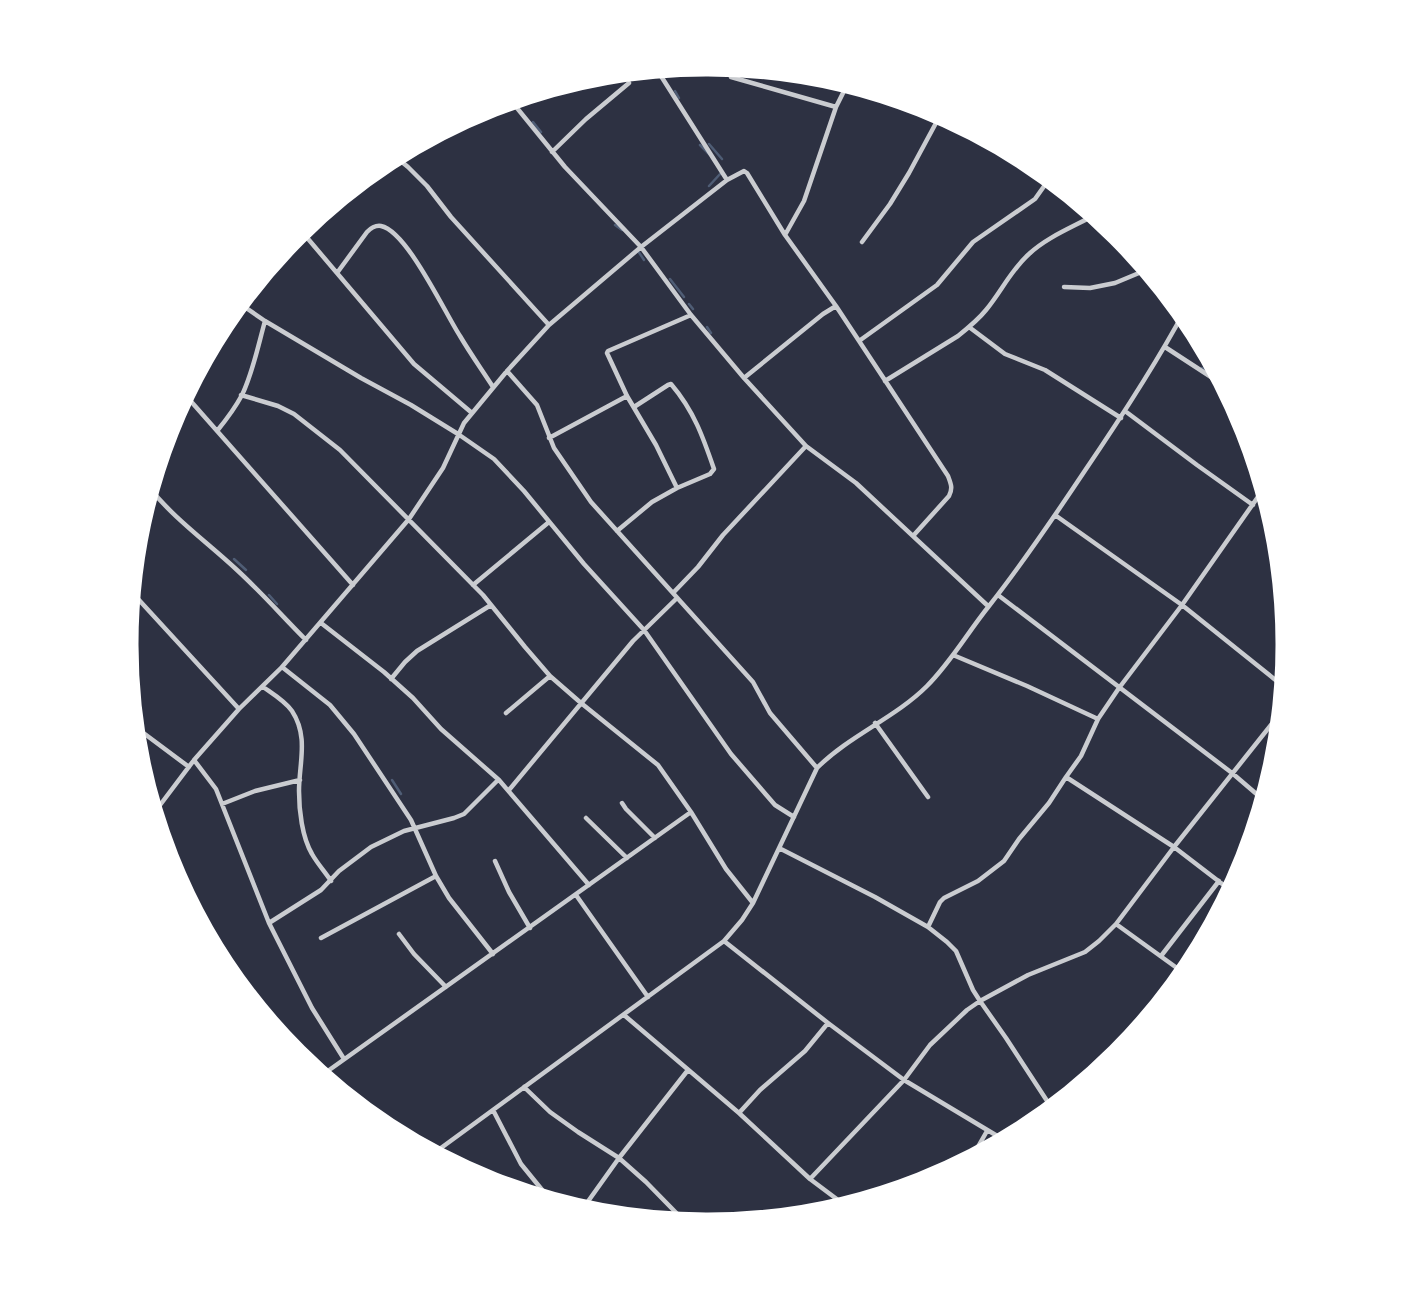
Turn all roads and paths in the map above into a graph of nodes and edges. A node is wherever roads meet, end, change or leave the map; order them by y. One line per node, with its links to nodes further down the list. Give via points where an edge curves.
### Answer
1 (660, 74): 10 (street)
2 (731, 77): 6 (street)
3 (629, 83): 8 (street)
4 (845, 89): 6 (street)
5 (515, 105): 8 (street)
6 (836, 107): 13 (street, via 804,201)
7 (937, 120): 15 (street, via 903,183)
8 (552, 152): 16 (street)
9 (400, 161): 25 (street)
10 (727, 180): 13 (street, via 747,173); 16 (street)
11 (1046, 183): 27 (street, via 1035,199 973,242 937,285)
12 (1089, 218): 26 (street, via 1031,251)
13 (785, 235): 20 (street)
14 (306, 236): 18 (street)
15 (862, 242)
16 (641, 247): 22 (street); 25 (street)
17 (1142, 272): 19 (street, via 1090,288)
18 (337, 273): 33 (street, via 372,227 383,226 395,234 424,270 460,337); 39 (street, via 414,364)
19 (1063, 287)
20 (836, 306): 27 (street); 30 (street)
21 (245, 307): 23 (street)
22 (691, 315): 30 (street); 35 (street, via 608,351)
23 (265, 321): 34 (street); 42 (street)
24 (1179, 321): 28 (street)
25 (549, 325): 29 (street)
26 (969, 327): 32 (street); 40 (street, via 1005,354 1045,370)
27 (859, 341): 32 (street)
28 (1165, 347): 31 (street); 38 (street)
29 (507, 371): 33 (street); 43 (street, via 537,405)
30 (744, 378): 44 (street)
31 (1215, 379)
32 (885, 380): 53 (street, via 952,486 949,496)
33 (494, 387): 39 (street)
34 (241, 396): 41 (street); 50 (street, via 278,406 319,432)
35 (627, 396): 37 (street); 43 (street)
36 (189, 399): 41 (street)
37 (634, 407): 45 (street); 45 (street, via 671,384 691,411 714,469)
38 (1125, 411): 40 (street); 48 (street)
39 (472, 413): 42 (street)
40 (1121, 418): 49 (street)
41 (217, 431): 54 (street)
42 (458, 434): 50 (street, via 443,468); 51 (street, via 494,459)
43 (549, 438): 52 (street, via 591,502)
44 (806, 446): 53 (street, via 856,483); 57 (street, via 723,535)
45 (677, 488): 52 (street)
46 (154, 495): 64 (street)
47 (1260, 495): 48 (street)
48 (1253, 505): 60 (street)
49 (1055, 515): 56 (street); 60 (street)
50 (409, 519): 54 (street); 55 (street)
51 (549, 522): 55 (street); 63 (street)
52 (617, 531): 57 (street)
53 (914, 536): 61 (street)
54 (353, 584): 62 (street)
55 (473, 585): 59 (street)
56 (998, 595): 61 (street); 71 (street)
57 (675, 596): 63 (street); 81 (street, via 753,682 770,713)
58 (136, 597): 73 (street)
59 (491, 605): 67 (street); 68 (street, via 417,651)
60 (1182, 605): 69 (street); 71 (street)
61 (988, 606): 65 (street)
62 (321, 623): 64 (street); 68 (street)
63 (644, 630): 72 (street); 93 (street, via 731,754 775,805)
64 (306, 640): 66 (street)
65 (953, 655): 75 (street); 77 (street, via 928,685)
66 (282, 667): 70 (street); 95 (street, via 342,719)
67 (550, 676): 72 (street); 74 (street)
68 (391, 679): 85 (street)
69 (1279, 683)
70 (263, 687): 73 (street); 84 (street, via 288,706 299,727 303,745)
71 (1119, 688): 75 (street); 82 (street)
72 (581, 703): 86 (street); 92 (street, via 658,765)
73 (239, 709): 79 (street)
74 (506, 713)
75 (1098, 719): 83 (street)
76 (1275, 720): 82 (street)
77 (875, 723): 81 (street); 88 (street)
78 (141, 731): 80 (street)
79 (194, 760): 80 (street); 90 (street)
80 (189, 767): 91 (street)
81 (817, 768): 93 (street)
82 (1232, 774): 87 (street); 97 (street)
83 (1066, 777): 97 (street); 110 (street, via 1009,855 978,881 944,898)
84 (300, 780): 90 (street); 102 (street, via 300,810 310,849)
85 (499, 780): 86 (street); 95 (street, via 464,814)
86 (509, 790): 104 (street)
87 (1259, 796)
88 (928, 797)
89 (622, 803): 96 (street)
90 (222, 804): 108 (street)
91 (158, 807)
92 (691, 813): 96 (street); 107 (street)
93 (794, 817): 98 (street)
94 (586, 818): 99 (street)
95 (416, 827): 101 (street); 102 (street, via 371,847)
96 (655, 838): 99 (street)
97 (1174, 847): 103 (street); 109 (street)
98 (779, 848): 107 (street); 110 (street)
99 (627, 858): 104 (street)
100 (495, 861): 111 (street)
101 (436, 876): 113 (street); 115 (street)
102 (331, 881): 108 (street)
103 (1219, 881): 105 (street); 116 (street)
104 (589, 885): 106 (street)
105 (1226, 887)
106 (576, 895): 111 (street); 119 (street)
107 (753, 904): 114 (street)
108 (269, 923): 123 (street)
109 (1116, 924): 116 (street); 120 (street, via 1085,952)
110 (928, 927): 120 (street, via 956,951)
111 (530, 928): 115 (street)
112 (399, 934): 118 (street)
113 (321, 938)
114 (724, 941): 119 (street); 122 (street)
115 (493, 954): 118 (street)
116 (1161, 956): 117 (street)
117 (1179, 969)
118 (446, 987): 123 (street)
119 (648, 997): 121 (street)
120 (980, 1001): 126 (street, via 930,1045); 128 (street)
121 (624, 1015): 124 (street); 127 (street)
122 (828, 1023): 126 (street); 130 (street)
123 (344, 1059): 125 (street)
124 (688, 1070): 130 (street); 135 (street)
125 (326, 1072)
126 (904, 1080): 131 (street); 136 (street)
127 (524, 1087): 129 (street); 135 (street, via 578,1132)
128 (1047, 1105)
129 (492, 1110): 133 (street); 137 (street, via 521,1164)
130 (739, 1113): 136 (street)
131 (987, 1131): 132 (street); 134 (street)
132 (999, 1137)
133 (438, 1150)
134 (976, 1150)
135 (619, 1158): 139 (street); 140 (street)
136 (810, 1179): 138 (street)
137 (545, 1194)
138 (840, 1201)
139 (586, 1204)
140 (680, 1216)

